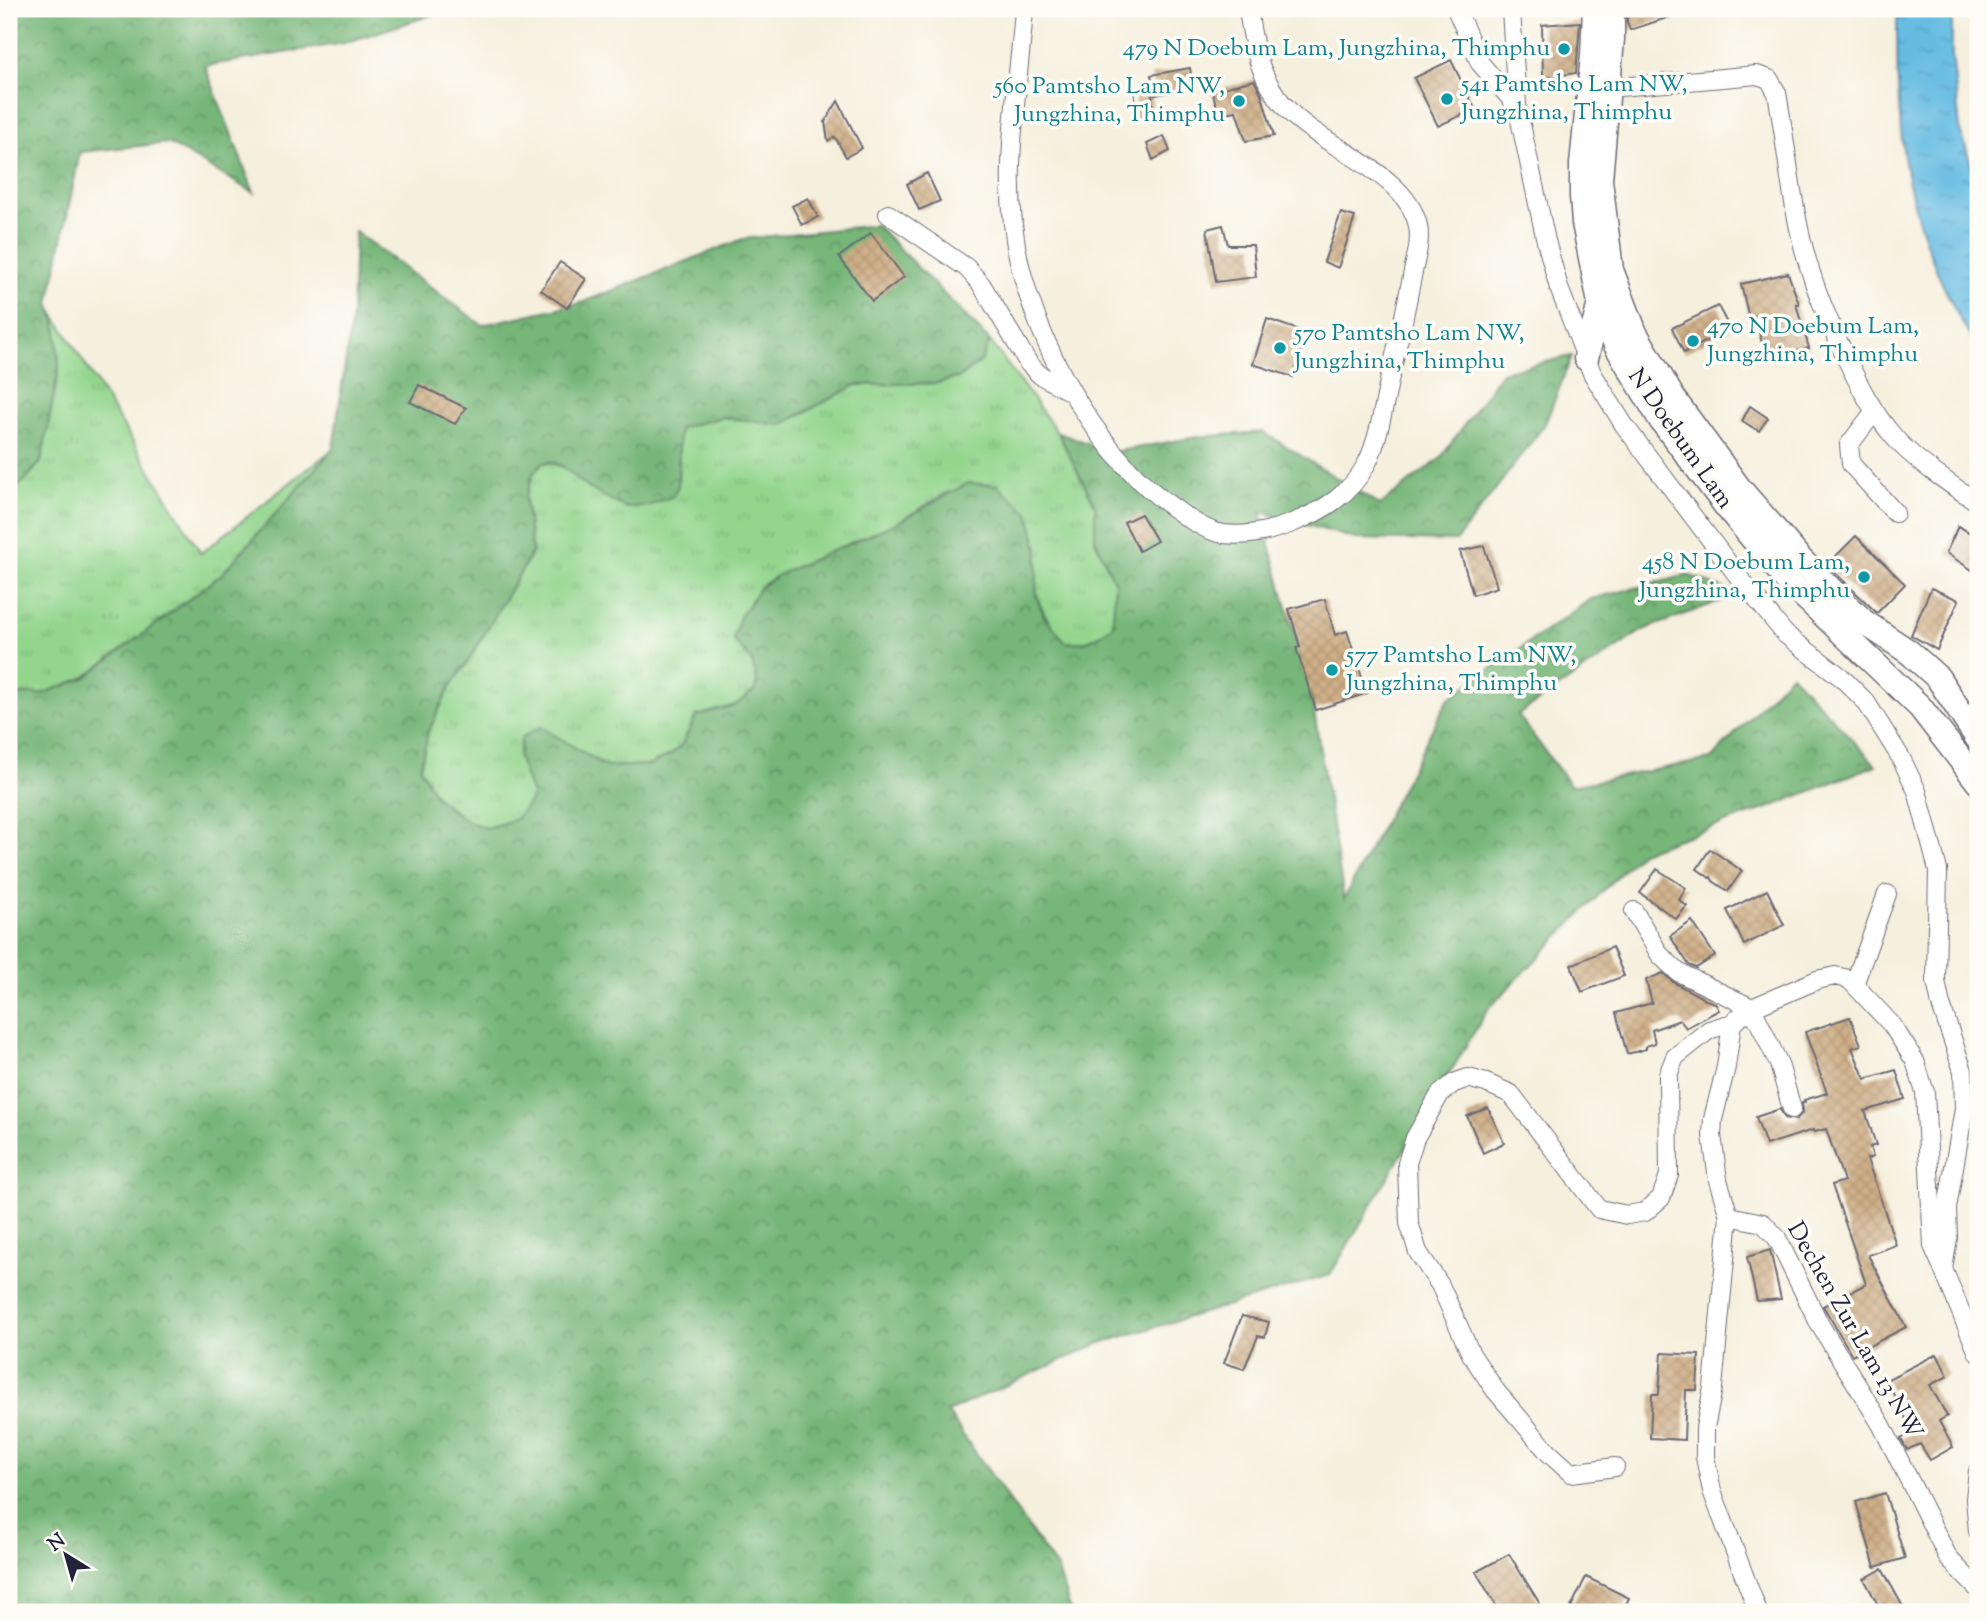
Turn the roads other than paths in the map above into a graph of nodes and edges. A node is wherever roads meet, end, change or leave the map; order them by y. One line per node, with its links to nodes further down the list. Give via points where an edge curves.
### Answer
1 (1024, 9): 12 (street, via 1014,112 1013,222 1022,275)
2 (1248, 9): 12 (street, via 1255,57 1275,94 1300,121 1403,196 1418,228 1406,314 1368,461 1346,492 1311,516 1252,533 1214,532 1146,486)
3 (1456, 9): 8 (street, via 1480,63)
4 (1511, 9): 8 (street)
5 (1595, 9): 10 (main road, N Doebum Lam, via 1582,196)
6 (1612, 9): 7 (main road, N Doebum Lam)
7 (1608, 88): 13 (street, via 1757,75 1769,79 1777,93 1811,275 1836,338); 16 (main road, N Doebum Lam, via 1600,180 1611,270 1651,365 1739,488 1800,559 1864,622 1938,678)
8 (1517, 106): 11 (street, via 1546,241)
9 (888, 214): 12 (street, via 967,268 1029,364)
10 (1600, 303): 11 (main road); 18 (main road, N Doebum Lam, via 1616,345 1661,420 1726,506 1785,578 1920,707)
11 (1586, 358): 26 (street, via 1624,425 1741,580 1785,634 1866,702 1917,791 1938,870 1936,981 1963,1071 1964,1109 1947,1208)
12 (1071, 392)
13 (1874, 412): 14 (street, via 1896,439); 15 (street, via 1849,445 1851,464)
14 (1978, 502)
15 (1895, 513)
16 (1978, 739)
17 (1978, 745): 18 (street)
18 (1971, 774)
19 (1887, 894): 21 (street)
20 (1634, 911): 22 (street, via 1668,964)
21 (1855, 982): 22 (street, via 1835,976 1817,980); 26 (street, via 1892,1025 1915,1061 1925,1091 1933,1246)
22 (1752, 1008): 23 (street); 24 (street, via 1779,1064)
23 (1732, 1023): 25 (street, via 1712,1135 1718,1181); 28 (street, via 1709,1030 1675,1057 1668,1074 1669,1175 1661,1198 1645,1212 1627,1215 1599,1209 1511,1094 1468,1078 1440,1094 1415,1138 1407,1163 1409,1223 1418,1252 1495,1390 1572,1473)
24 (1792, 1109)
25 (1729, 1216): 31 (street, Dechen Zur Lam 13 NW, via 1763,1223 1777,1238 1820,1325 1881,1424 1949,1559); 32 (street, via 1705,1457 1712,1491)
26 (1944, 1269): 27 (street)
27 (1978, 1353)
28 (1615, 1467)
29 (1978, 1471): 30 (street)
30 (1978, 1531)
31 (1978, 1589)
32 (1758, 1612)

